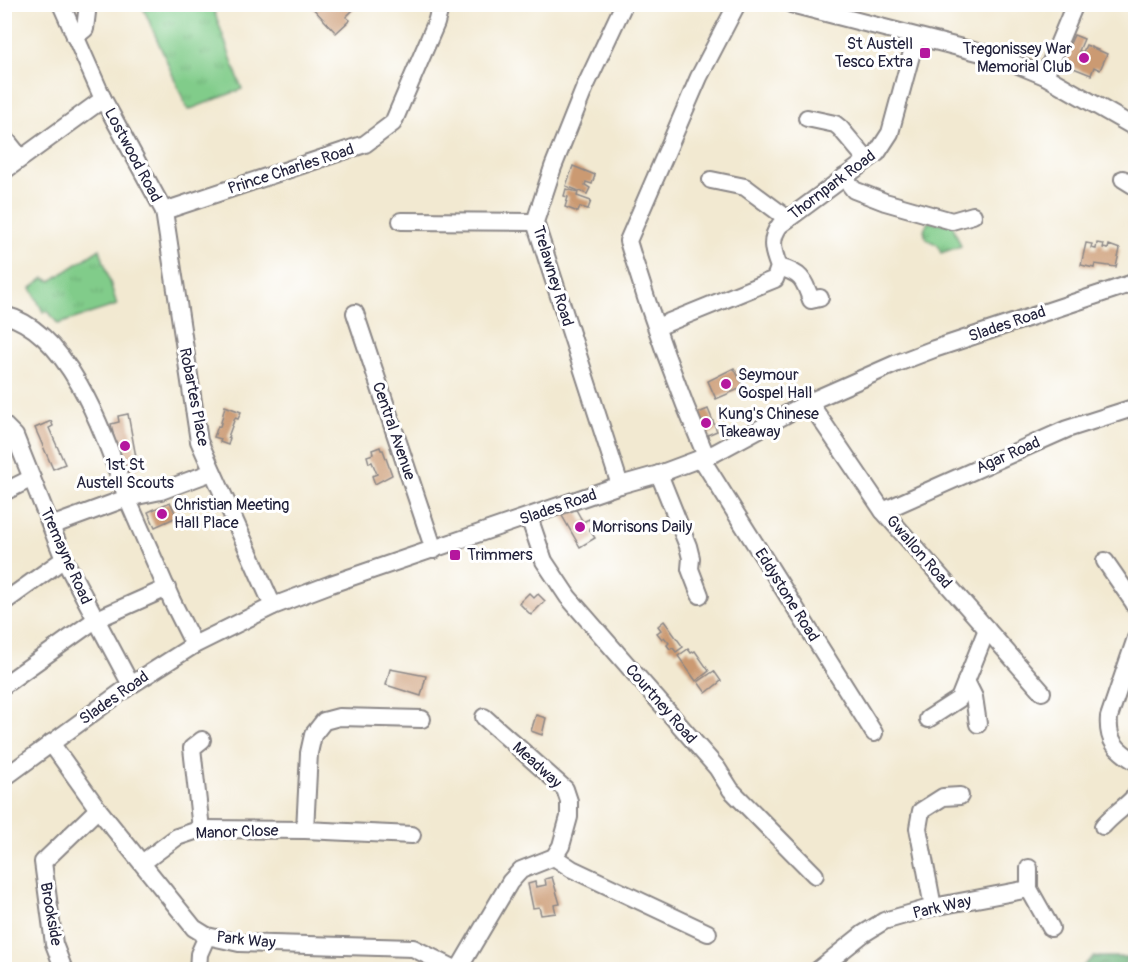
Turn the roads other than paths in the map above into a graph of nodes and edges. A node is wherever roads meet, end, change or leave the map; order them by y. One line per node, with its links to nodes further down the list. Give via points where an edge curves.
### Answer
1 (61, 4): 8 (street, Lostwood Road)
2 (88, 4): 8 (street, via 85,28)
3 (441, 4): 20 (street, Prince Charles Road, via 393,123 375,137 365,144)
4 (624, 4): 24 (street, Trelawney Road, via 577,107)
5 (738, 4): 30 (street, Eddystone Road, via 699,77 628,242)
6 (791, 4): 9 (street)
7 (1075, 4): 10 (street)
8 (75, 36): 11 (street, Lostwood Road)
9 (916, 37): 10 (street, via 1001,58); 16 (street, Thornpark Road, via 890,133 877,153)
10 (1045, 76): 13 (street)
11 (103, 99): 15 (street, Lostwood Road); 20 (street, Lostwood Road)
12 (807, 118): 16 (street, via 835,124)
13 (1136, 128)
14 (4, 136): 15 (street)
15 (20, 157): 17 (street, Lostwood Road)
16 (867, 160): 18 (street, Thornpark Road)
17 (4, 171)
18 (844, 177): 21 (street, via 854,190 885,202 952,221); 22 (street, Thornpark Road)
19 (711, 180): 22 (street, via 745,187)
20 (164, 211): 35 (street, Robartes Place, via 199,441)
21 (973, 215)
22 (788, 219): 25 (street, Thornpark Road, via 773,233)
23 (401, 221): 24 (street)
24 (536, 222): 38 (street, Trelawney Road)
25 (779, 267): 27 (street, via 794,271 805,281 811,300); 30 (street, via 775,279)
26 (1136, 282): 31 (street, Slades Road, via 934,349)
27 (820, 298)
28 (355, 313): 44 (street, Central Avenue)
29 (4, 315): 40 (street, via 37,331 78,379)
30 (657, 327): 34 (street, Eddystone Road)
31 (809, 402): 34 (street, Slades Road); 41 (street, Gwallon Road)
32 (1136, 407): 41 (street, Agar Road, via 1068,428)
33 (4, 425): 37 (street, Tremayne Road, via 15,436)
34 (704, 457): 36 (street, Slades Road); 64 (street, Eddystone Road)
35 (213, 472): 40 (street, via 161,491); 50 (street, Robartes Place)
36 (659, 474): 38 (street, Slades Road); 48 (street, via 688,546 690,569)
37 (32, 478): 39 (street); 43 (street, Tremayne Road)
38 (620, 485): 42 (street, Slades Road)
39 (4, 492)
40 (127, 498): 43 (street); 47 (street)
41 (883, 511): 53 (street, Gwallon Road)
42 (529, 517): 44 (street, Slades Road); 79 (street, Courtney Road, via 544,561 568,597 717,768 731,790)
43 (51, 526): 45 (street, Tremayne Road)
44 (434, 550): 50 (street, Slades Road)
45 (64, 559): 49 (street); 52 (street, Tremayne Road)
46 (1105, 560): 51 (street)
47 (166, 588): 52 (street); 55 (street)
48 (700, 595)
49 (4, 602)
50 (273, 606): 55 (street, Slades Road)
51 (1136, 608)
52 (95, 620): 57 (street); 58 (street, Tremayne Road)
53 (987, 629): 56 (street); 59 (street, Gwallon Road)
54 (1136, 638): 67 (street, via 1108,729 1116,747)
55 (194, 645): 58 (street, Slades Road)
56 (966, 681): 62 (street, via 959,699); 63 (street, via 974,696)
57 (4, 685)
58 (131, 685): 66 (street, Slades Road)
59 (1042, 692)
60 (484, 717): 76 (street, Meadway, via 565,789 569,817)
61 (422, 719): 74 (street, via 339,717 324,721 313,735 309,753)
62 (928, 719)
63 (978, 724)
64 (874, 733)
65 (202, 740): 73 (street, via 192,748)
66 (51, 743): 68 (street, Slades Road); 71 (street, Park Way)
67 (1136, 762)
68 (4, 778)
69 (948, 792): 81 (street, via 921,811 918,828)
70 (1136, 795): 72 (street)
71 (98, 809): 77 (street, Park Way); 86 (street, Brookside, via 43,862 54,944)
72 (1103, 826)
73 (201, 830): 74 (street, Manor Close); 77 (street, Manor Close, via 177,837)
74 (305, 830): 75 (street, Manor Close)
75 (412, 835)
76 (554, 857): 83 (street); 88 (street, via 521,870 510,882)
77 (142, 863): 84 (street, Park Way, via 194,927)
78 (1029, 868): 80 (street)
79 (815, 875)
80 (1029, 890): 81 (street, Park Way); 82 (street)
81 (933, 907): 85 (street, Park Way, via 884,921)
82 (1051, 927)
83 (708, 933)
84 (207, 936): 87 (street); 88 (street, Park Way, via 238,943 413,948)
85 (825, 968)
86 (64, 969)
87 (198, 969)
88 (457, 969)

